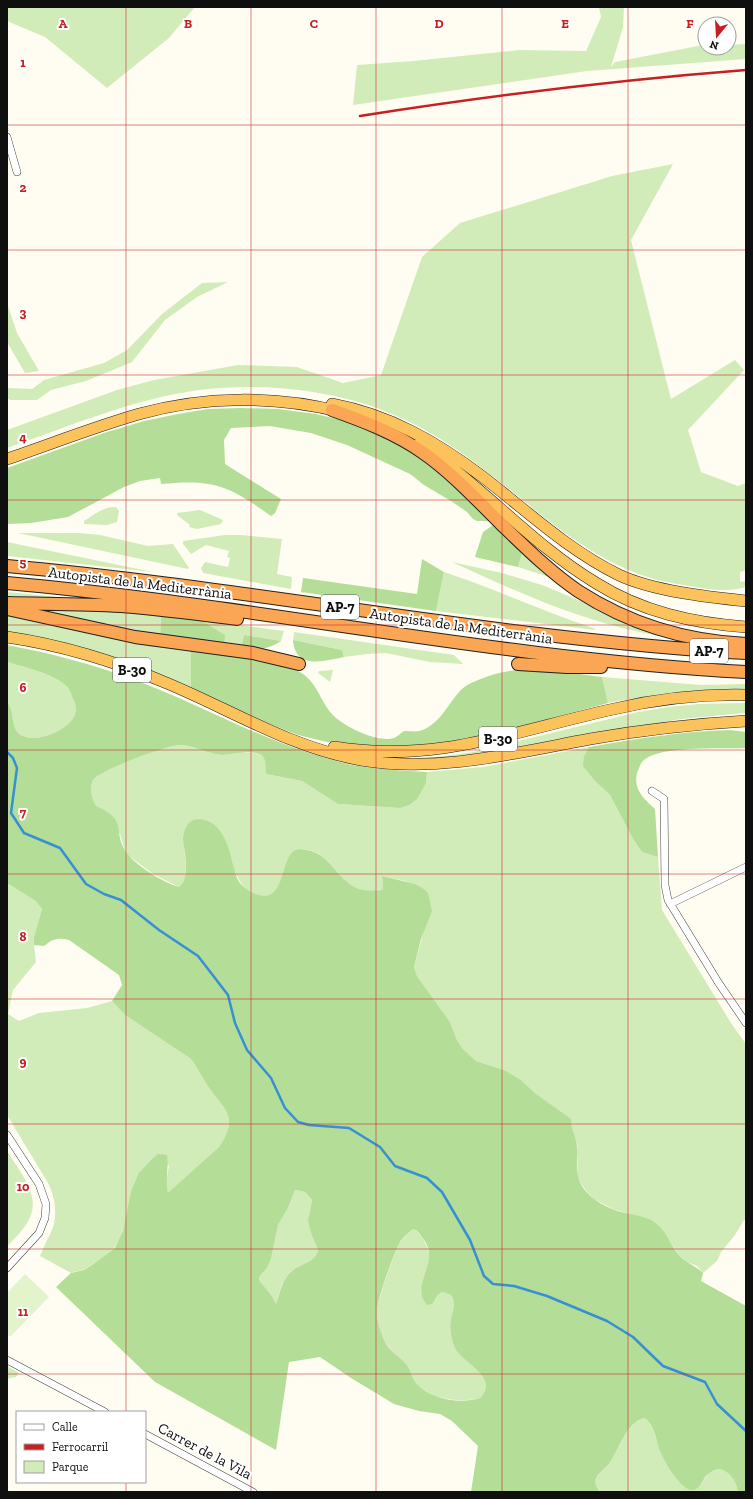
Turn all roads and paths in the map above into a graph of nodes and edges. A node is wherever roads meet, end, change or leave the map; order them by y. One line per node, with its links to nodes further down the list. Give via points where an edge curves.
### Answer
1 (7, 137): 2 (street)
2 (17, 172)
3 (277, 401): 4 (highway); 5 (highway, via 220,401 167,408 114,422); 8 (highway, via 327,403 362,410 394,422 461,461 561,539 620,575 675,591)
4 (332, 410): 11 (highway, via 382,424 424,446 454,468 558,557 613,593 665,614 707,623); 14 (highway, via 394,436 423,452 558,576 607,609 659,630 698,639)
5 (7, 459)
6 (7, 566): 15 (highway, Autopista de la Mediterrània / AP-7, via 159,582 551,636)
7 (7, 583): 12 (highway, Autopista de la Mediterrània / AP-7, via 149,598)
8 (746, 599)
9 (7, 603): 12 (highway, via 122,606 335,632)
10 (7, 609): 16 (highway, via 134,637 253,653)
11 (746, 627)
12 (404, 636): 18 (highway, Autopista de la Mediterrània / AP-7)
13 (7, 637): 22 (highway, B-30, via 82,653 124,667 169,684)
14 (746, 644)
15 (746, 653)
16 (299, 664)
17 (518, 664): 18 (highway, via 567,667)
18 (672, 667): 19 (highway, Autopista de la Mediterrània / AP-7)
19 (746, 672)
20 (746, 695): 22 (highway, B-30, via 682,698 634,705 495,739 421,751 374,752 335,747 299,739)
21 (746, 716): 24 (highway)
22 (250, 721): 24 (highway, via 322,751 363,760 408,764 485,759 601,737)
23 (746, 721): 24 (highway)
24 (700, 724): 25 (highway)
25 (746, 726)
26 (652, 791): 28 (street, via 664,799 665,885)
27 (746, 867): 28 (street)
28 (670, 904): 29 (street)
29 (746, 1023)
30 (7, 1134): 31 (street, via 39,1184 46,1204 45,1218 39,1233)
31 (7, 1268)
32 (7, 1360): 33 (street)
33 (103, 1411)
34 (146, 1435): 35 (street, Carrer de la Vila)
35 (253, 1492)

